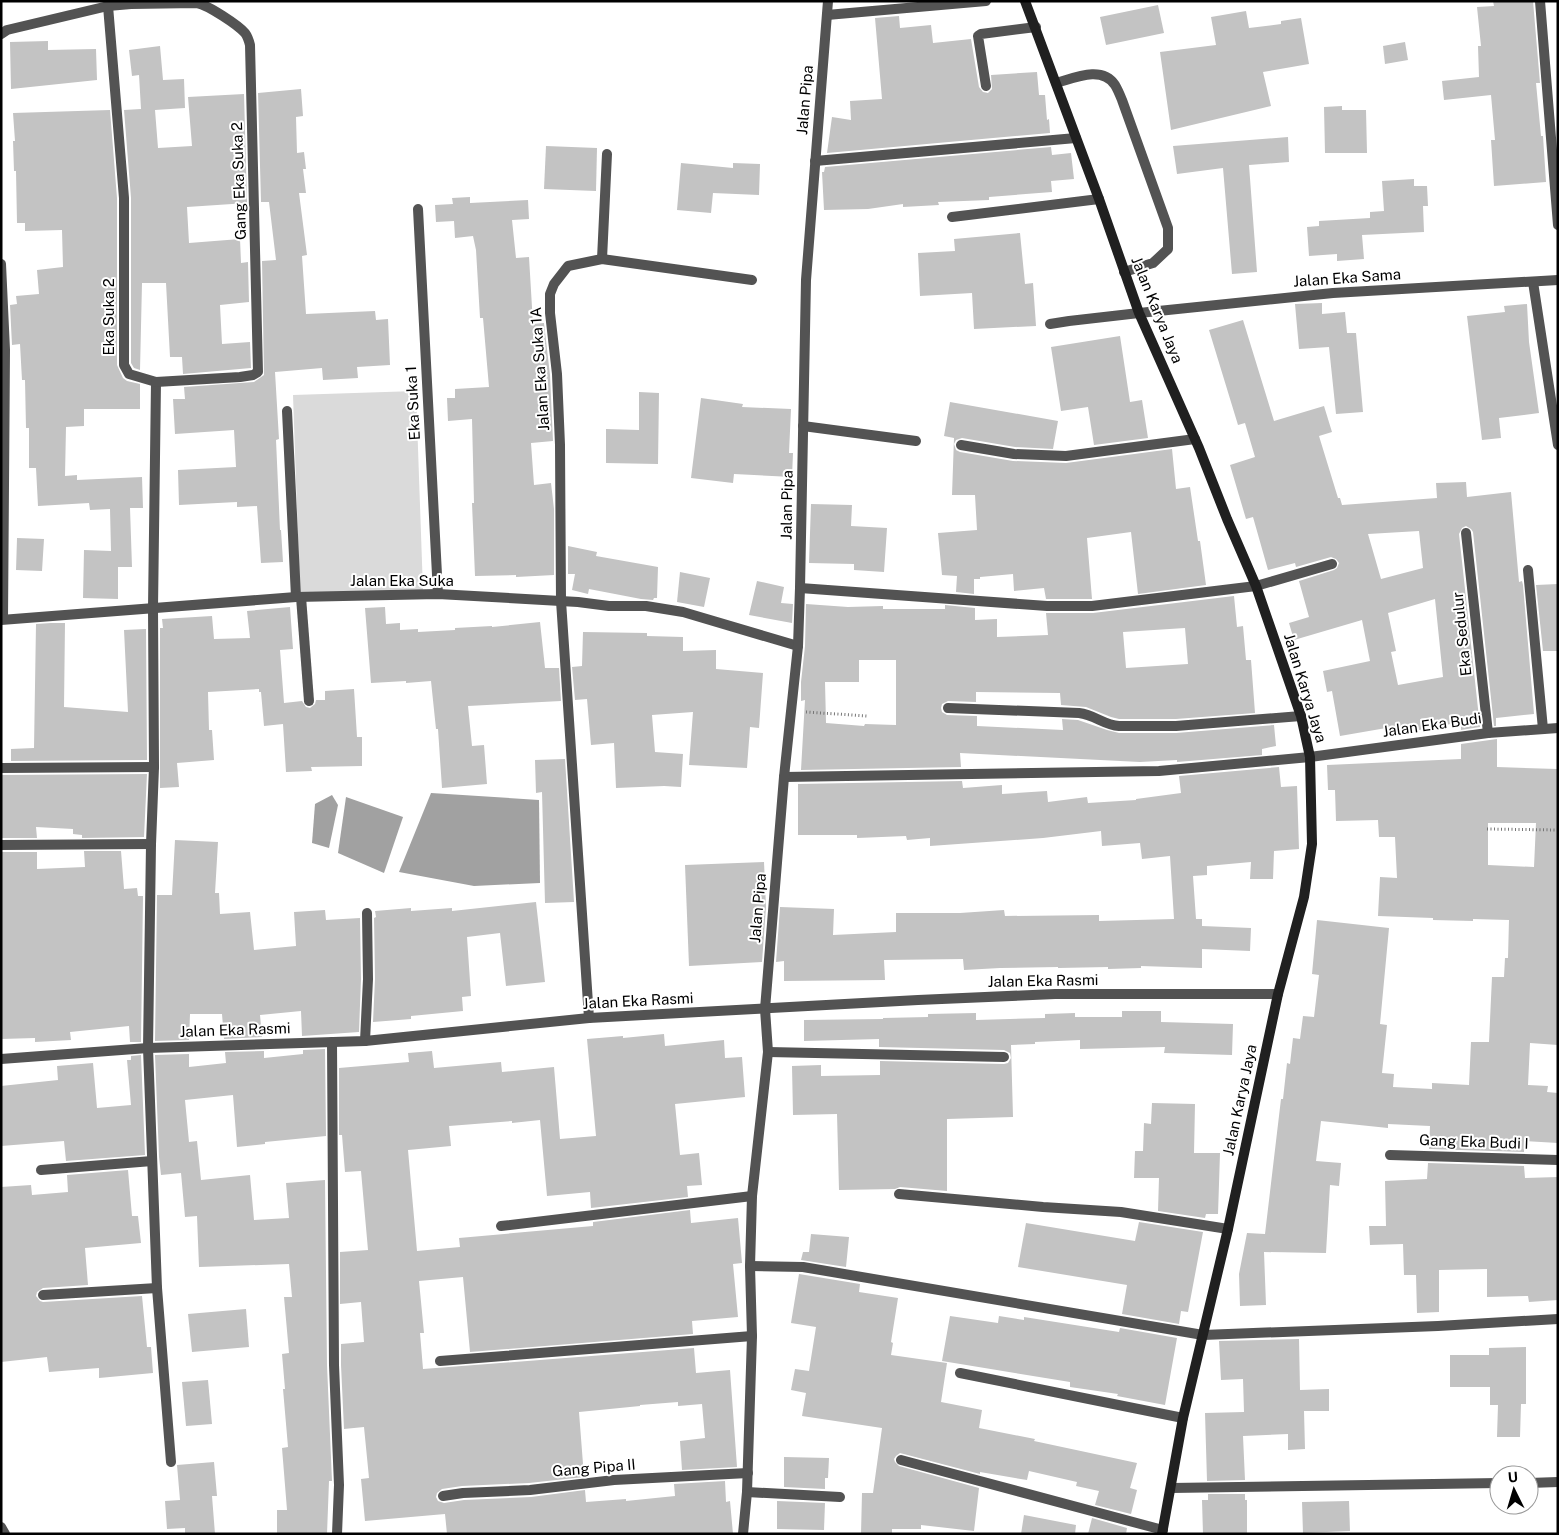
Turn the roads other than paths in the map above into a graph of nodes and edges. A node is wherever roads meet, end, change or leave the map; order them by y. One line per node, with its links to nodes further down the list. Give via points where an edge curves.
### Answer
1 (828, 1): 6 (street, Jalan Pipa)
2 (986, 1): 6 (street)
3 (1025, 1): 7 (main road, Jalan Karya Jaya)
4 (1540, 1): 17 (street)
5 (108, 6): 8 (street); 26 (street, Eka Suka 2, via 124,198 124,364 129,374); 26 (street, Gang Eka Suka 2, via 203,4 244,32 250,45 258,372 240,377)
6 (827, 15): 13 (street, Jalan Pipa)
7 (1036, 27): 9 (main road, Jalan Karya Jaya); 10 (street, via 978,36)
8 (1, 34)
9 (1056, 83): 11 (main road, Jalan Karya Jaya); 20 (street, via 1088,74 1102,75 1115,84 1122,100 1168,228 1168,249 1153,263)
10 (986, 86)
11 (1076, 138): 13 (street); 14 (main road, Jalan Karya Jaya)
12 (607, 154): 18 (street)
13 (815, 161): 28 (street, Jalan Pipa, via 806,280)
14 (1099, 199): 16 (street); 20 (main road, Jalan Karya Jaya)
15 (418, 209): 38 (street, Eka Suka 1)
16 (952, 217)
17 (1558, 225)
18 (602, 259): 21 (street, Jalan Eka Suka 1A); 40 (street, Jalan Eka Suka 1A, via 568,266 550,294 560,445)
19 (1, 264): 42 (street, via 5,350)
20 (1124, 272): 24 (main road, Jalan Karya Jaya)
21 (752, 280)
22 (1558, 280): 23 (street, Jalan Eka Sama)
23 (1533, 282): 24 (street, Jalan Eka Sama, via 1332,293); 32 (street)
24 (1139, 313): 25 (street, Jalan Eka Sama); 29 (main road, Jalan Karya Jaya)
25 (1050, 324)
26 (156, 382): 41 (street)
27 (287, 410): 39 (street)
28 (803, 426): 30 (street); 37 (street, Jalan Pipa)
29 (1195, 439): 31 (street, via 1066,456 1014,454); 36 (main road, Jalan Karya Jaya)
30 (916, 441)
31 (961, 445)
32 (1558, 445)
33 (1466, 533): 49 (street, Eka Sedulur)
34 (1332, 564): 36 (street)
35 (1528, 570): 48 (street)
36 (1256, 586): 37 (street, via 1092,606 1047,606); 46 (main road, Jalan Karya Jaya)
37 (800, 588): 43 (street, Jalan Pipa)
38 (438, 594): 39 (street, Jalan Eka Suka); 40 (street, Jalan Eka Suka)
39 (299, 597): 41 (street, Jalan Eka Suka); 44 (street)
40 (561, 602): 43 (street, Jalan Eka Suka, via 646,606 683,612); 59 (street, Jalan Eka Suka 1A)
41 (153, 608): 42 (street, Jalan Eka Suka); 51 (street)
42 (2, 620)
43 (798, 646): 53 (street, Jalan Pipa)
44 (310, 701)
45 (948, 708): 46 (street, via 1090,714 1111,726 1176,726)
46 (1301, 716): 50 (main road, Jalan Karya Jaya)
47 (1558, 728): 48 (street, Jalan Eka Budi)
48 (1543, 729): 49 (street, Jalan Eka Budi)
49 (1488, 732): 50 (street, Jalan Eka Budi)
50 (1310, 757): 53 (street, Jalan Eka Budi, via 1159,771); 57 (main road, Jalan Karya Jaya, via 1312,844 1304,897)
51 (154, 767): 52 (street); 54 (street)
52 (1, 768)
53 (784, 777): 58 (street, Jalan Pipa)
54 (151, 844): 55 (street); 62 (street)
55 (1, 845)
56 (367, 913): 60 (street)
57 (1278, 994): 58 (street, Jalan Eka Rasmi, via 1055,994); 73 (main road, Jalan Karya Jaya)
58 (765, 1009): 59 (street, Jalan Eka Rasmi); 63 (street, Jalan Pipa)
59 (589, 1018): 60 (street, Jalan Eka Rasmi)
60 (365, 1041): 61 (street, Jalan Eka Rasmi)
61 (332, 1042): 62 (street, Jalan Eka Rasmi); 96 (street, via 334,1365 340,1485)
62 (148, 1048): 65 (street, Jalan Eka Rasmi); 68 (street)
63 (768, 1052): 64 (street); 71 (street, Jalan Pipa)
64 (1004, 1057)
65 (1, 1059)
66 (1390, 1155): 67 (street, Gang Eka Budi I)
67 (1558, 1160)
68 (152, 1161): 69 (street); 75 (street)
69 (41, 1170)
70 (899, 1194): 73 (street, via 1121,1212)
71 (752, 1196): 72 (street); 74 (street, Jalan Pipa)
72 (501, 1226)
73 (1228, 1229): 79 (main road, Jalan Karya Jaya)
74 (750, 1266): 78 (street, Jalan Pipa); 79 (street, via 803,1267)
75 (157, 1288): 76 (street); 84 (street)
76 (43, 1295)
77 (1558, 1319): 79 (street)
78 (752, 1336): 80 (street); 85 (street, Jalan Pipa)
79 (1203, 1336): 82 (main road, Jalan Karya Jaya)
80 (440, 1361)
81 (960, 1373): 82 (street)
82 (1182, 1418): 89 (main road, Jalan Karya Jaya)
83 (901, 1460): 94 (street)
84 (171, 1462)
85 (748, 1473): 90 (street, Jalan Pipa); 91 (street, Gang Pipa II, via 614,1480)
86 (1558, 1482): 88 (street)
87 (1489, 1483): 89 (street)
88 (1539, 1483)
89 (1171, 1488): 94 (main road, Jalan Karya Jaya)
90 (747, 1492): 92 (street); 97 (street, Jalan Pipa)
91 (443, 1496)
92 (840, 1497)
93 (1, 1526): 95 (street)
94 (1162, 1532)
95 (5, 1534)
96 (337, 1534)
97 (743, 1534)

